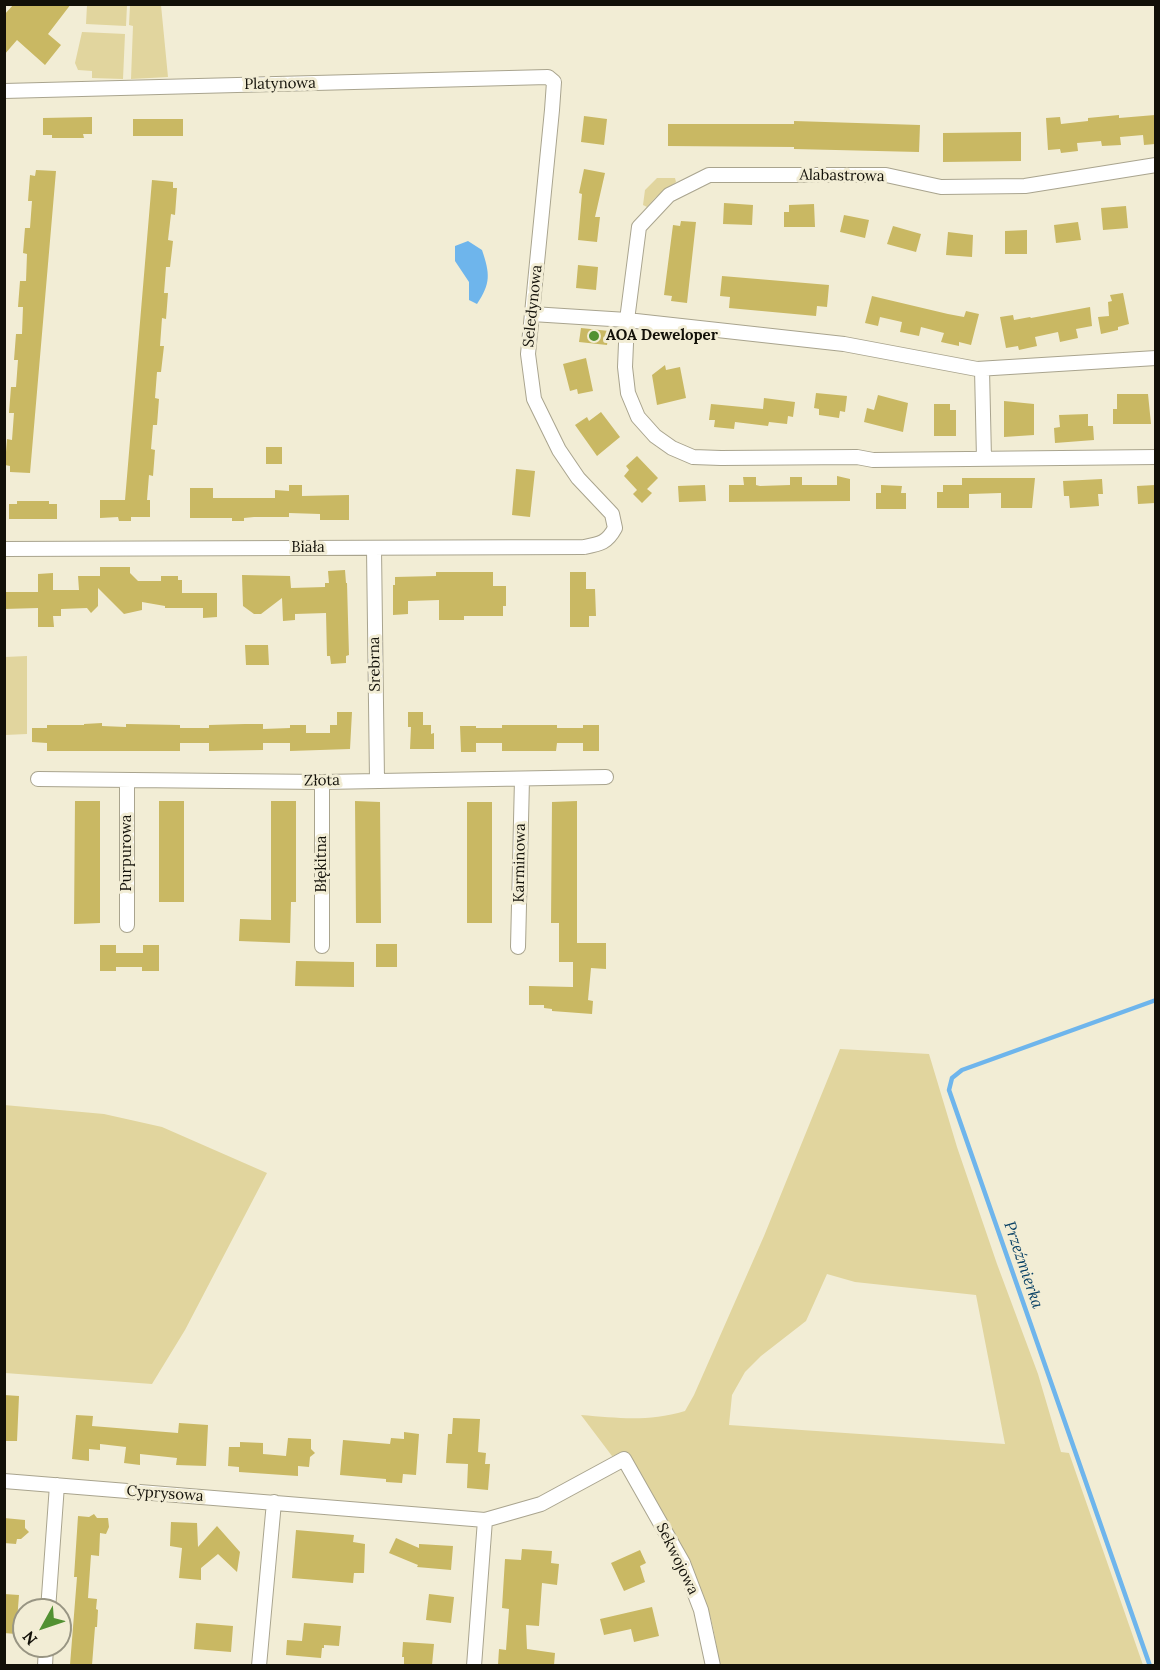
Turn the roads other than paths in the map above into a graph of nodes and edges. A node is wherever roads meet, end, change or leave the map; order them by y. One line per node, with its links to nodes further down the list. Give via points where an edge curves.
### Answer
1 (554, 82): 2 (street, Platynowa, via 548,77); 4 (street, Seledynowa)
2 (4, 90)
3 (1155, 165): 5 (street, Alabastrowa, via 1025,186 941,187 886,175 709,175 669,195 639,227)
4 (532, 314): 5 (street); 10 (street, Seledynowa, via 528,354 534,399 578,478 612,514 615,528)
5 (627, 320): 7 (street, via 844,344); 9 (street, Alabastrowa, via 628,393 638,417 655,436 693,457)
6 (1155, 358): 7 (street)
7 (982, 369): 9 (street)
8 (1155, 457): 9 (street, Alabastrowa)
9 (984, 459)
10 (610, 538): 12 (street, Biała, via 584,547)
11 (4, 549): 12 (street, Biała)
12 (374, 549): 17 (street, Srebrna)
13 (606, 777): 14 (street, Złota)
14 (522, 778): 17 (street, Złota); 21 (street, Karminowa)
15 (38, 779): 16 (street, Złota)
16 (127, 780): 18 (street, Złota); 19 (street, Purpurowa)
17 (376, 780): 18 (street, Złota)
18 (322, 782): 20 (street, Błękitna)
19 (127, 925)
20 (322, 946)
21 (519, 948)
22 (624, 1459): 26 (street, Cyprysowa, via 541,1504); 30 (street, Sekwojowa, via 683,1563 700,1610)
23 (4, 1481): 24 (street, Cyprysowa)
24 (57, 1485): 25 (street, Cyprysowa); 27 (street)
25 (274, 1502): 26 (street, Cyprysowa); 28 (street)
26 (485, 1520): 29 (street)
27 (49, 1598)
28 (260, 1665)
29 (474, 1665)
30 (713, 1665)

